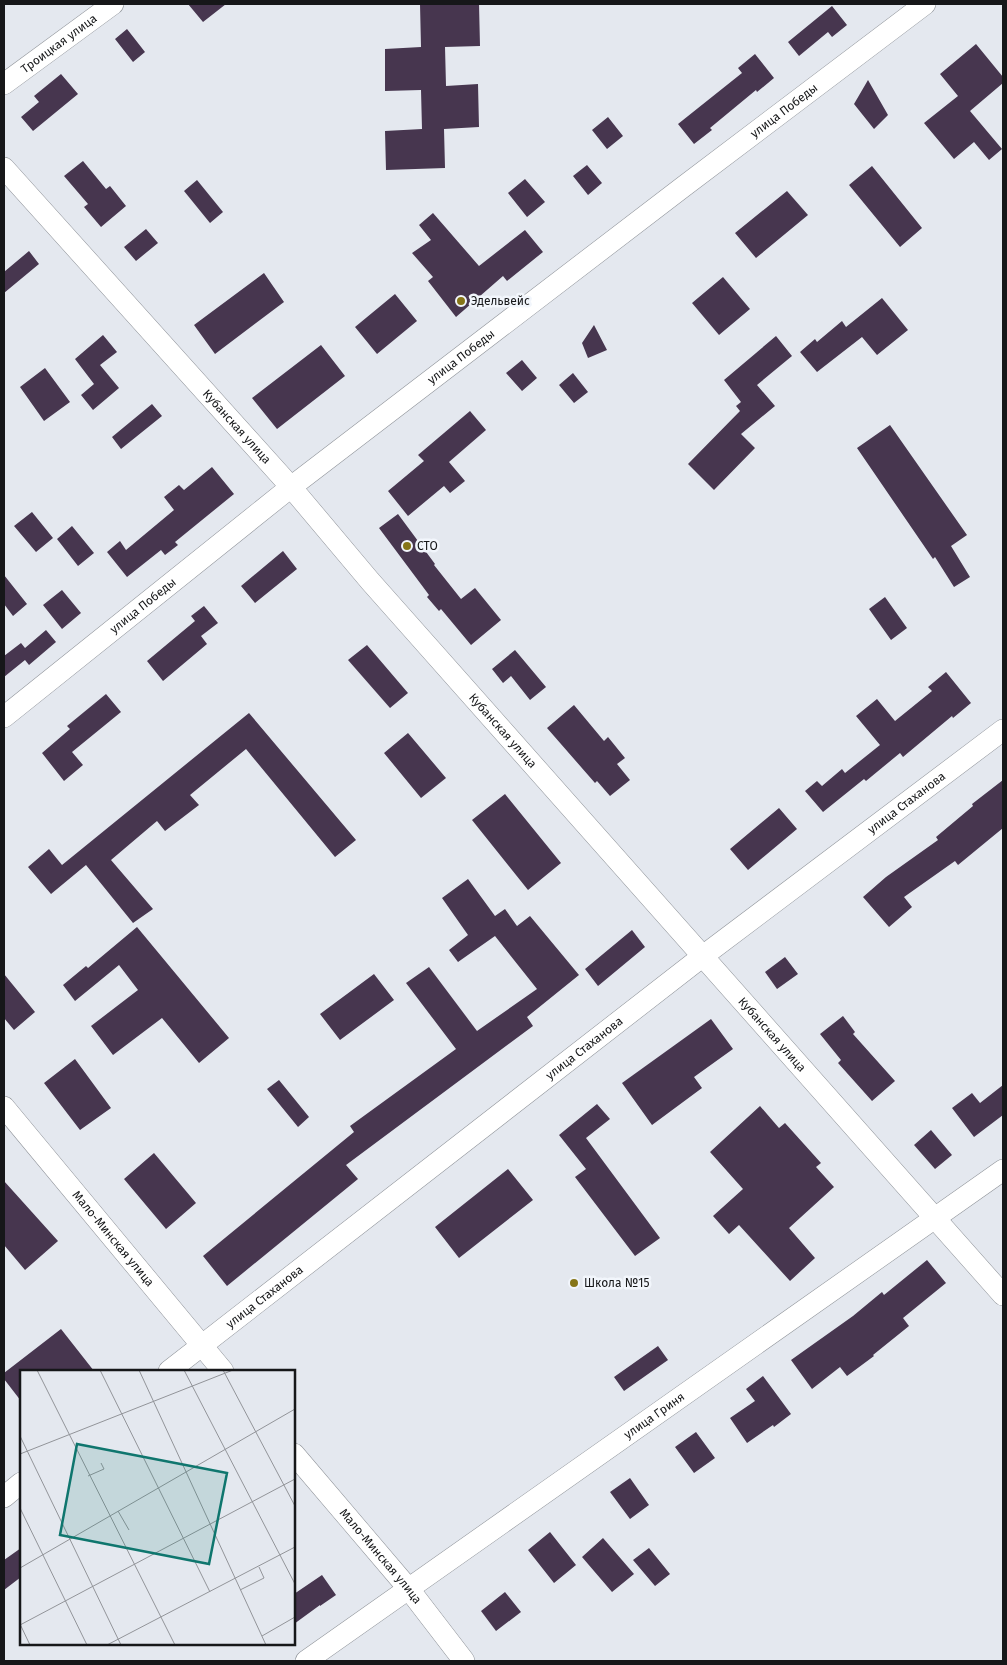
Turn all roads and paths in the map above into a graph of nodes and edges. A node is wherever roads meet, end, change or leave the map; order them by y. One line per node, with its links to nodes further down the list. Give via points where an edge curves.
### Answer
1 (113, 4): 3 (street, Троицкая улица)
2 (925, 4): 5 (street, улица Победы)
3 (4, 84)
4 (4, 168): 5 (street, Кубанская улица)
5 (291, 487): 6 (street, улица Победы); 8 (street, Кубанская улица, via 370,581)
6 (4, 717)
7 (1003, 730): 8 (street, улица Стаханова)
8 (703, 956): 11 (street, Кубанская улица); 13 (street, улица Стаханова)
9 (4, 1107): 13 (street, Мало-Минская улица)
10 (1003, 1170): 11 (street, улица Гриня)
11 (935, 1218): 12 (street, Кубанская улица); 19 (street, улица Гриня)
12 (1003, 1295)
13 (202, 1346): 14 (street, улица Стаханова); 15 (street, Мало-Минская улица)
14 (170, 1370)
15 (222, 1370)
16 (295, 1455): 19 (street, Мало-Минская улица)
17 (20, 1484): 18 (street)
18 (4, 1497)
19 (408, 1588): 20 (street, улица Гриня); 21 (street, Мало-Минская улица)
20 (306, 1661)
21 (464, 1661)

